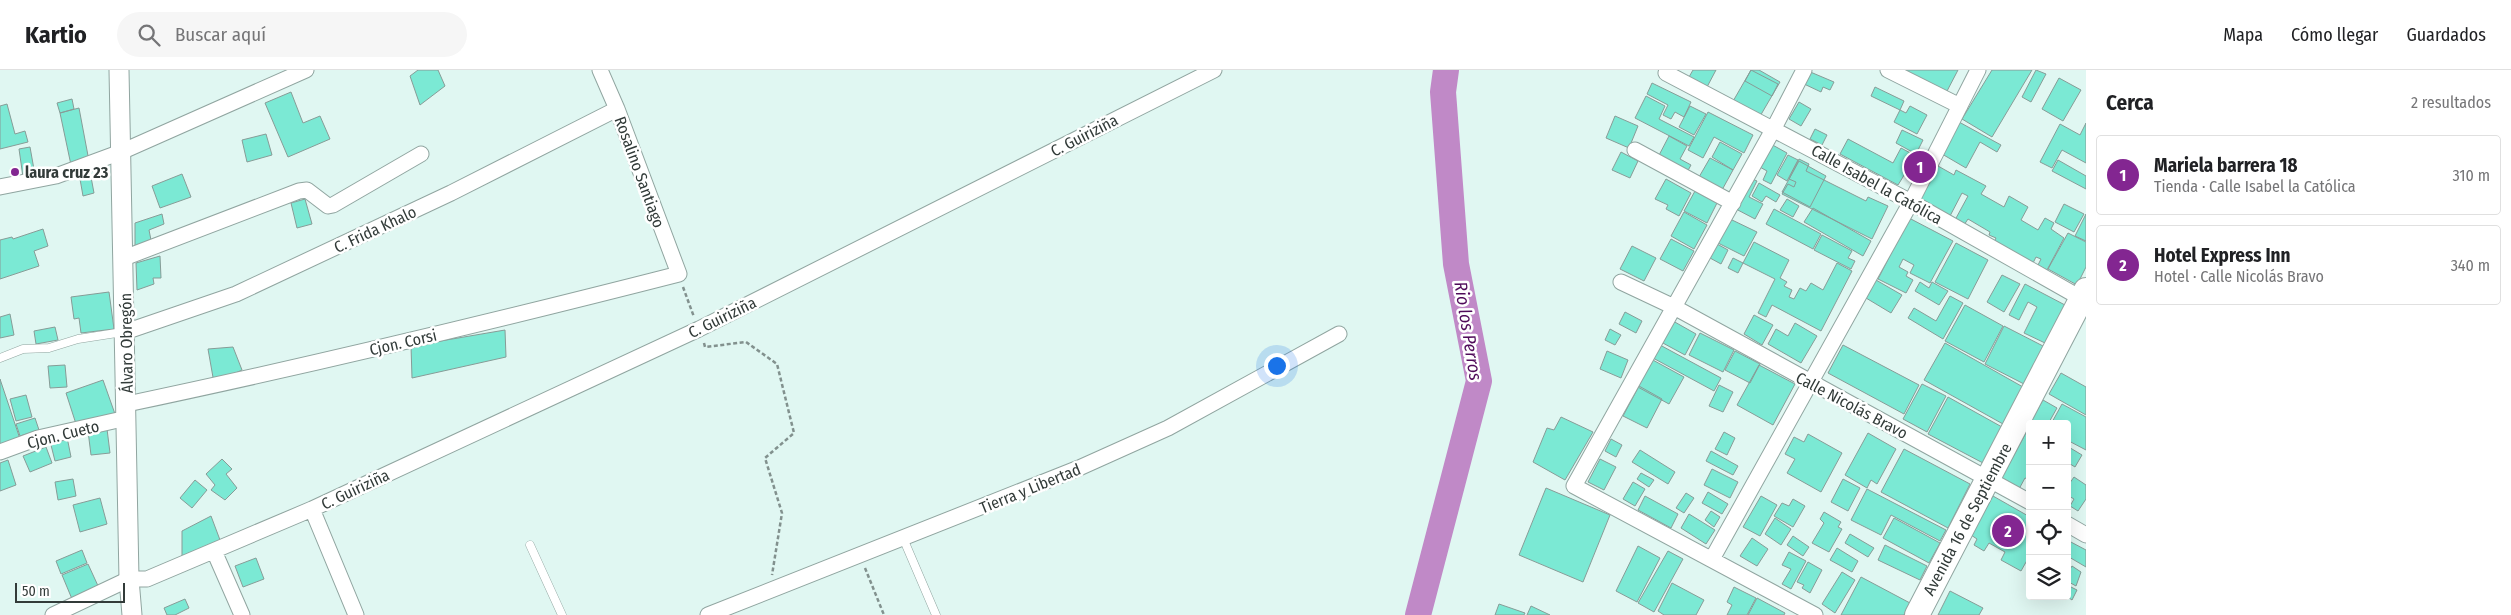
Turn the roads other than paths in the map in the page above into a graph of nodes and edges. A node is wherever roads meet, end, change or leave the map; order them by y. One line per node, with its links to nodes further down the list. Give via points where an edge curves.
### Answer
1 (119, 70): 13 (street, Álvaro Obregón)
2 (306, 70): 13 (street)
3 (600, 70): 10 (street, Rosalino Santiago)
4 (1214, 70): 31 (street, C. Guiriziña, via 699,329)
5 (1804, 70): 11 (street)
6 (1888, 70): 9 (street)
7 (1978, 70): 9 (street)
8 (1666, 73): 11 (street, Calle Isabel la Católica)
9 (1960, 106): 16 (street)
10 (617, 110): 19 (street, Rosalino Santiago); 23 (street, C. Frida Khalo, via 451,193 236,294)
11 (1774, 128): 16 (street, Calle Isabel la Católica); 17 (street)
12 (1635, 150): 17 (street)
13 (121, 152): 15 (street, via 56,176); 18 (street, Álvaro Obregón)
14 (421, 154): 18 (street, via 333,205 328,206 307,190 299,191)
15 (0, 187)
16 (1911, 202): 21 (street, Calle Isabel la Católica); 26 (street)
17 (1732, 203): 22 (street)
18 (124, 258): 23 (street, Álvaro Obregón)
19 (678, 274): 27 (street, Cjon. Corsi)
20 (1620, 282): 22 (street, Calle Nicolás Bravo)
21 (2084, 297): 29 (main road, Avenida 16 de Septiembre)
22 (1674, 307): 26 (street, Calle Nicolás Bravo); 37 (street, via 1574,486)
23 (125, 332): 25 (lane, via 78,339 49,348 22,350); 27 (street, Álvaro Obregón)
24 (1339, 334): 34 (street, Tierra y Libertad, via 1168,428 1079,468)
25 (0, 358)
26 (1811, 383): 29 (street, Calle Nicolás Bravo); 37 (street)
27 (127, 411): 28 (street, Cjon. Cueto); 38 (street, Álvaro Obregón)
28 (0, 452)
29 (1990, 478): 30 (street, Calle Nicolás Bravo); 47 (main road, Avenida 16 de Septiembre)
30 (2026, 500)
31 (312, 509): 36 (street, C. Guiriziña); 42 (street)
32 (2071, 526): 33 (street)
33 (2086, 535)
34 (903, 538): 44 (street, Tierra y Libertad); 45 (lane)
35 (530, 545): 43 (lane)
36 (218, 549): 38 (street, C. Guiriziña, via 147,579); 41 (street)
37 (1712, 559): 46 (street)
38 (129, 579): 39 (street, C. Guiriziña); 40 (street, Álvaro Obregón)
39 (53, 615)
40 (132, 615)
41 (242, 615)
42 (356, 615)
43 (562, 615)
44 (708, 615)
45 (936, 615)
46 (1815, 615)
47 (1917, 615)

